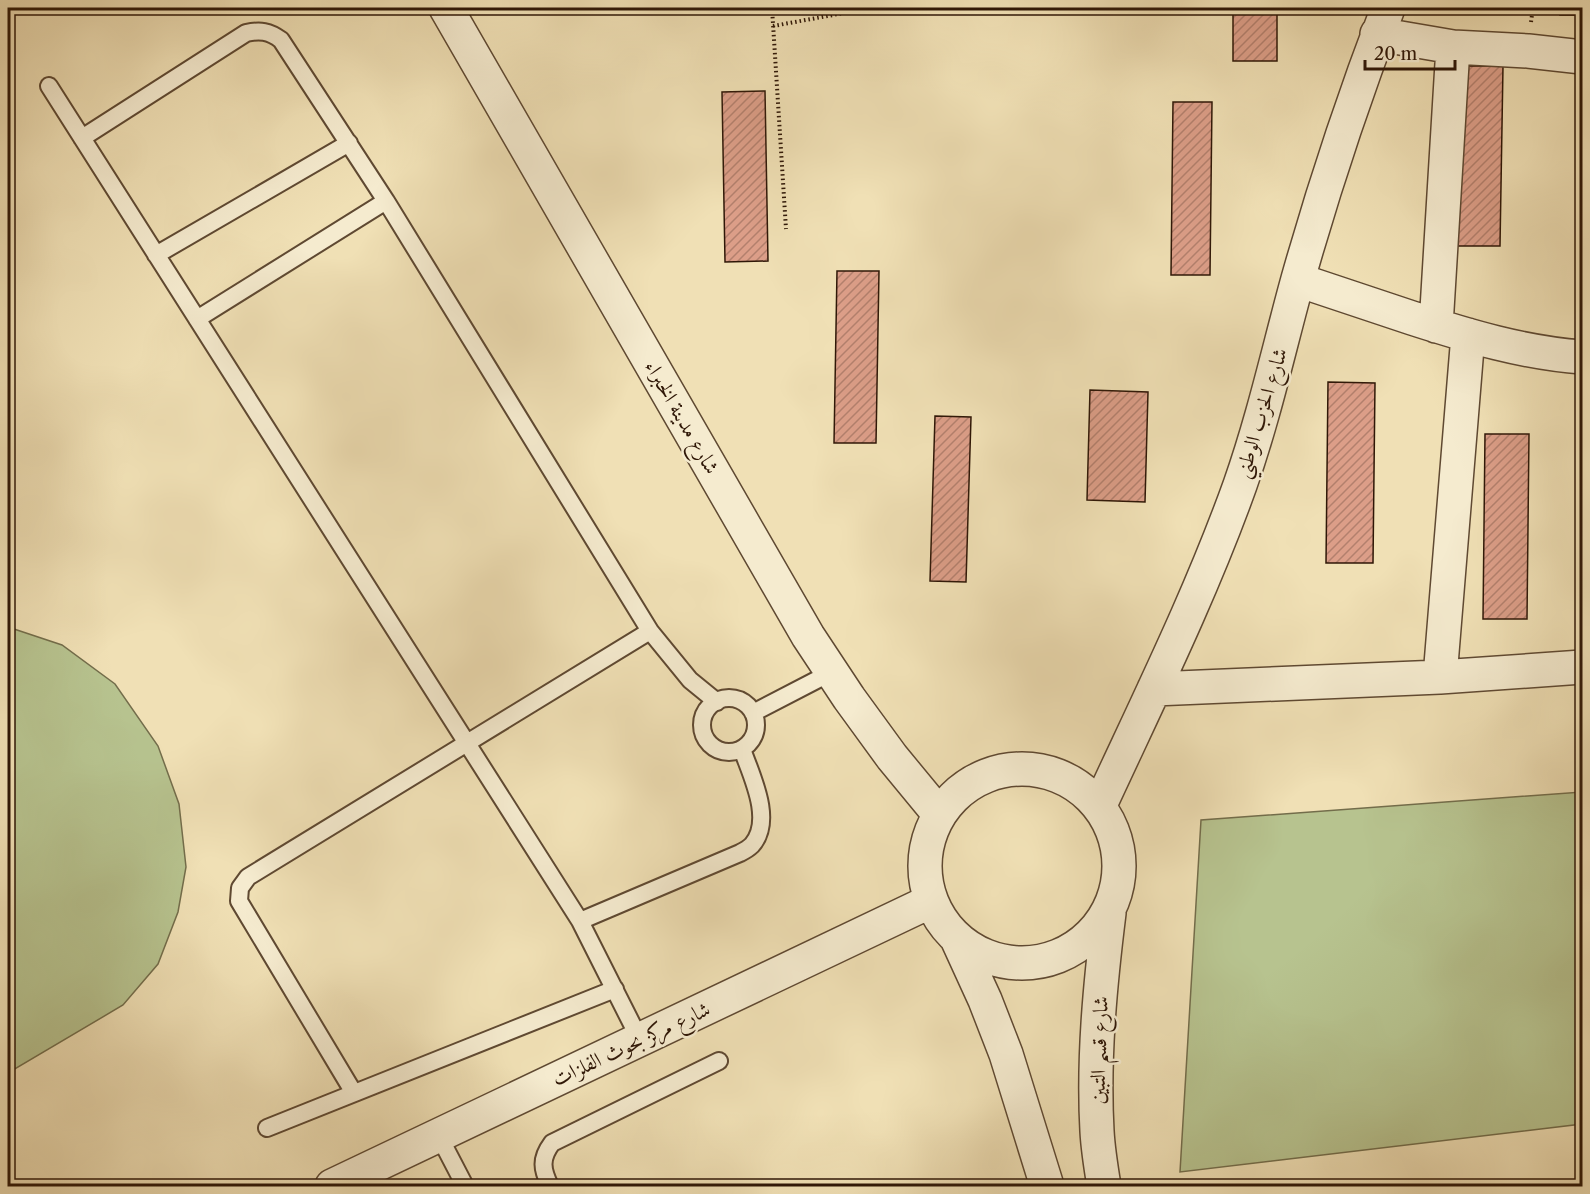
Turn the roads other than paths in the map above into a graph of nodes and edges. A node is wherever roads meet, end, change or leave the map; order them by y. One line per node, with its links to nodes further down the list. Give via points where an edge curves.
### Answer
1 (446, 8): 17 (street, شارع مدينة الخبراء)
2 (1382, 21): 3 (street); 10 (street, شارع الحزب الوطني, via 1331,168)
3 (1453, 47): 4 (street); 12 (street)
4 (1582, 57)
5 (49, 86): 6 (lane)
6 (82, 138): 7 (lane, via 246,33 258,31 281,40); 9 (lane)
7 (349, 143): 8 (lane); 9 (lane)
8 (386, 201): 11 (lane); 15 (lane)
9 (156, 255): 11 (lane)
10 (1298, 280): 12 (street); 19 (street, شارع الحزب الوطني, via 1272,382 1240,483 1203,582)
11 (197, 319): 22 (lane)
12 (1437, 326): 13 (street)
13 (1468, 335): 14 (street, via 1509,347); 18 (street)
14 (1582, 357)
15 (650, 631): 20 (lane, via 690,680); 22 (lane)
16 (1582, 667): 18 (street)
17 (832, 672): 21 (lane); 25 (street, شارع مدينة الخبراء, via 892,757)
18 (1440, 677): 19 (street)
19 (1154, 688): 24 (street, شارع الحزب الوطني)
20 (717, 702): 21 (lane, via 737,699); 23 (lane, via 704,717 706,738 722,751)
21 (753, 712): 23 (lane, via 755,733)
22 (467, 743): 28 (lane); 33 (lane, via 248,877 240,888 239,901)
23 (742, 749): 28 (lane, via 762,813 760,830 752,844 740,853)
24 (1101, 805): 25 (street, via 1072,780 1037,768 999,770 965,786); 27 (street, via 1117,839 1120,877)
25 (939, 814): 26 (street, via 927,842 925,872)
26 (931, 901): 29 (street, via 942,923); 31 (street, شارع مركز بحوث الفلزات)
27 (1109, 914): 29 (street, via 1080,946 1040,963 997,961); 40 (street, شارع قسم التبين, via 1100,986 1097,1059 1097,1132)
28 (580, 921): 30 (lane)
29 (958, 941): 39 (street, via 1006,1054)
30 (615, 989): 31 (lane); 33 (lane)
31 (640, 1040): 35 (street, شارع مركز بحوث الفلزات)
32 (719, 1061): 38 (lane, via 552,1143 543,1165)
33 (354, 1093): 34 (lane)
34 (267, 1128)
35 (439, 1136): 36 (street, شارع مركز بحوث الفلزات); 37 (lane)
36 (350, 1183)
37 (465, 1186)
38 (550, 1186)
39 (1047, 1186)
40 (1104, 1186)

